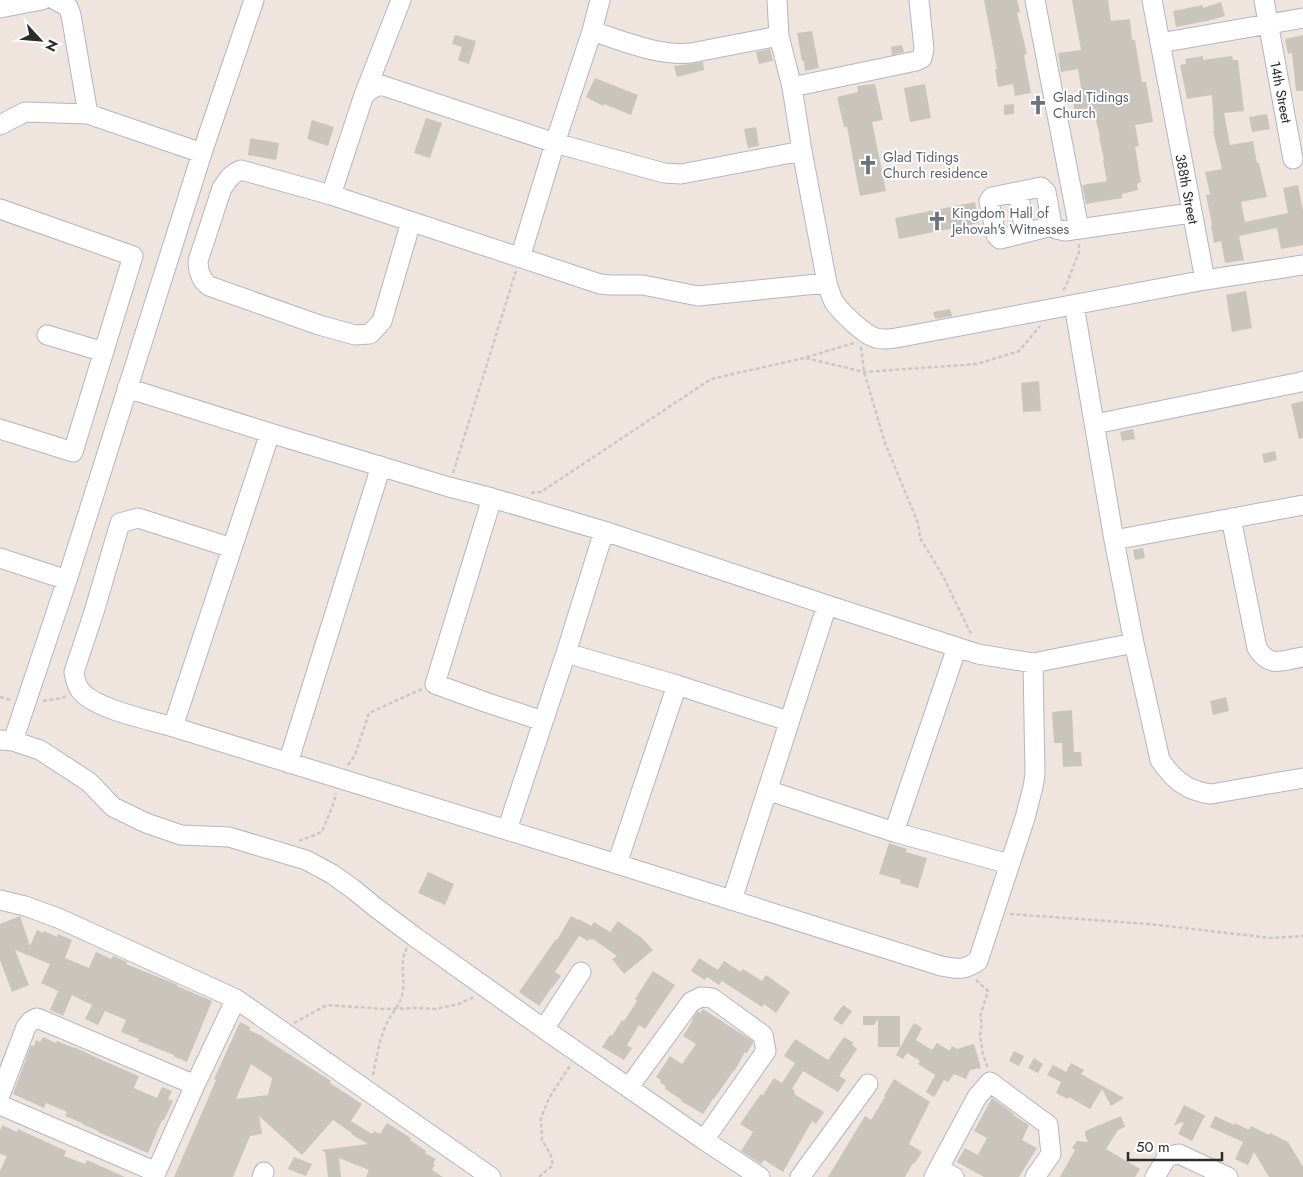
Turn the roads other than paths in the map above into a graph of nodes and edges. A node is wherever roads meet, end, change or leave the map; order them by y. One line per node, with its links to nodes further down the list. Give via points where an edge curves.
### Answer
1 (42, 0): 11 (street)
2 (55, 0): 19 (street, via 68,7 71,15)
3 (254, 0): 23 (street)
4 (401, 0): 18 (street)
5 (600, 0): 14 (street)
6 (777, 0): 15 (street)
7 (919, 0): 17 (street, via 922,58)
8 (1035, 0): 31 (street)
9 (1152, 0): 16 (street, 388th Street)
10 (1264, 0): 13 (street, 14th Street)
11 (0, 8)
12 (1303, 18): 13 (street)
13 (1268, 25): 16 (street); 24 (street, 14th Street)
14 (592, 31): 15 (street, via 652,50 680,54); 21 (street)
15 (779, 36): 17 (street)
16 (1160, 43): 28 (street, 388th Street)
17 (792, 87): 22 (street)
18 (364, 95): 21 (street, via 381,85); 26 (street)
19 (88, 114): 20 (street, via 25,112); 23 (street)
20 (0, 125)
21 (555, 143): 22 (street, via 672,174); 33 (street)
22 (802, 151): 36 (street)
23 (202, 153): 41 (street)
24 (1293, 159)
25 (1018, 192): 30 (street, via 1044,189); 32 (street); 32 (street, via 989,201 998,238)
26 (331, 195): 29 (street); 29 (street, via 241,170 235,173 222,188 198,261 200,275 209,286 319,325 355,335 370,334 382,321)
27 (0, 209): 39 (street, via 133,256)
28 (1192, 214): 31 (street); 35 (street, 388th Street)
29 (411, 222): 33 (street)
30 (1052, 226): 31 (street, via 1065,230); 32 (street)
31 (1079, 229)
32 (1025, 232)
33 (520, 258): 36 (street, via 600,284 644,285 698,296)
34 (1302, 268): 35 (street)
35 (1205, 280): 37 (street)
36 (827, 283): 37 (street, via 834,301 856,325 867,334 886,339)
37 (1074, 305): 42 (street)
38 (46, 335): 39 (street)
39 (104, 352): 43 (street, via 74,452)
40 (1303, 381): 42 (street)
41 (127, 388): 44 (street); 53 (street)
42 (1095, 424): 50 (street)
43 (0, 429)
44 (270, 433): 45 (street); 51 (street)
45 (381, 466): 46 (street); 65 (street)
46 (492, 498): 49 (street); 61 (street, via 435,684)
47 (1303, 505): 48 (street)
48 (1231, 518): 50 (street); 58 (street, via 1257,648 1262,656 1273,662)
49 (604, 531): 54 (street); 57 (street)
50 (1114, 540): 55 (street)
51 (232, 548): 63 (street); 63 (street, via 138,518 120,523 74,672 75,680 89,698 107,708)
52 (0, 558): 53 (street)
53 (67, 580): 64 (street, via 26,705)
54 (827, 605): 56 (street); 62 (street)
55 (1134, 643): 59 (street); 66 (street, via 1160,760 1180,783 1200,793 1212,794)
56 (957, 647): 59 (street, via 978,654); 69 (street)
57 (566, 652): 60 (street); 61 (street)
58 (1303, 656)
59 (1033, 663): 71 (street, via 1034,781)
60 (677, 685): 62 (street); 70 (street)
61 (542, 721): 68 (street)
62 (788, 721): 67 (street)
63 (173, 727): 65 (street)
64 (7, 740): 76 (street, via 40,750 89,782 113,806 146,823 181,835 229,837 306,860 332,874)
65 (288, 763): 68 (street)
66 (1303, 778)
67 (767, 790): 69 (street); 73 (street)
68 (507, 830): 70 (street)
69 (894, 832): 71 (street)
70 (617, 864): 73 (street)
71 (1009, 864): 73 (street, via 978,961 958,969)
72 (0, 900): 75 (street, via 58,918)
73 (732, 900)
74 (581, 972): 76 (street)
75 (236, 998): 78 (street); 85 (street)
76 (544, 1029): 79 (street)
77 (868, 1084): 87 (street)
78 (195, 1086): 80 (street, via 37,1018 26,1027); 84 (street)
79 (629, 1087): 82 (street); 82 (street, via 691,1002 702,997 712,998 763,1035 766,1051)
80 (0, 1096)
81 (0, 1105): 84 (street)
82 (704, 1140): 86 (street)
83 (943, 1174): 88 (street, via 977,1097 990,1082 1048,1125 1051,1154)
84 (155, 1175)
85 (491, 1177)
86 (760, 1177)
87 (800, 1177)
88 (1035, 1177)
89 (1155, 1177): 90 (street, via 1165,1160 1179,1154)
90 (1228, 1177)

